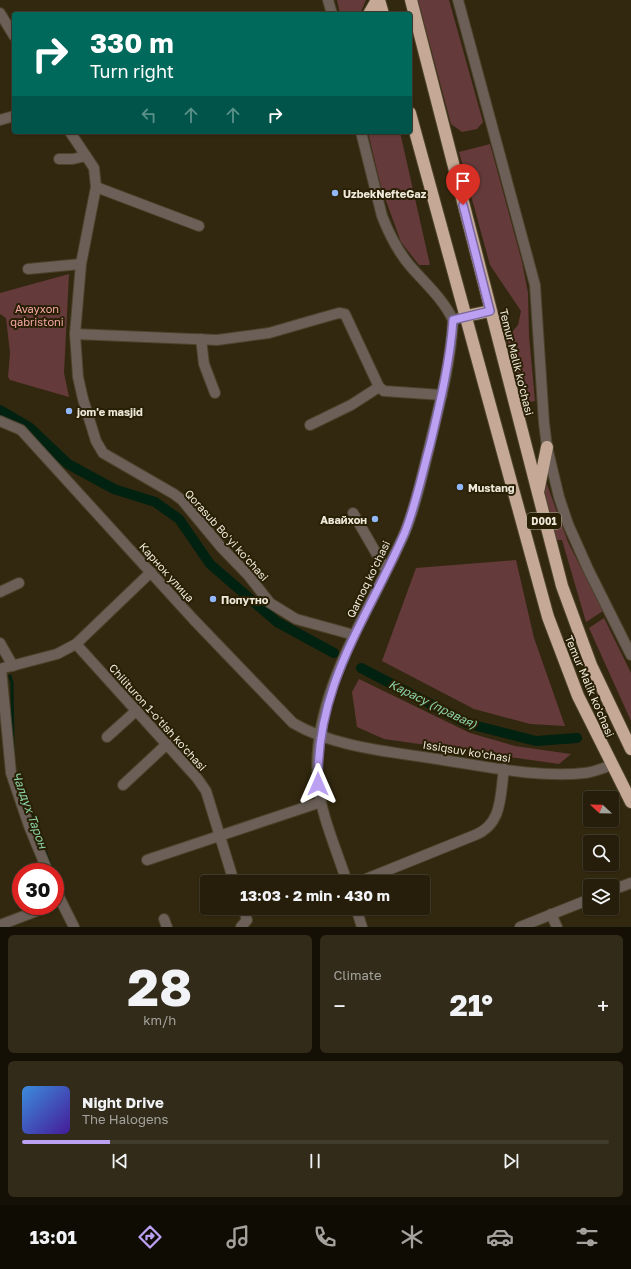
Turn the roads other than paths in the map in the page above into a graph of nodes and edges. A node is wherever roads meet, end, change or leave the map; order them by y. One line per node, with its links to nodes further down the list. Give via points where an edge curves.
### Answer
1 (328, 0): 5 (street)
2 (378, 0): 6 (highway); 7 (highway)
3 (410, 0): 21 (highway, Temur Malik ko'chasi / D001)
4 (458, 0): 31 (street, via 535,285)
5 (331, 12)
6 (370, 12)
7 (382, 12)
8 (0, 13): 9 (street)
9 (12, 33)
10 (12, 117): 11 (street)
11 (0, 120)
12 (412, 120): 22 (highway, Temur Malik ko'chasi / D001)
13 (71, 134): 15 (street, Qorasub Bo'yi ko'chasi)
14 (362, 134): 23 (street, via 386,227 404,258 436,293)
15 (86, 156): 16 (street); 17 (street, Qorasub Bo'yi ko'chasi, via 94,168)
16 (59, 159)
17 (96, 187): 18 (street); 19 (street, Qorasub Bo'yi ko'chasi)
18 (199, 226)
19 (81, 264): 20 (street); 24 (street, Qorasub Bo'yi ko'chasi)
20 (28, 269)
21 (490, 311): 22 (highway); 32 (highway, Temur Malik ko'chasi / D001)
22 (466, 316): 23 (street); 49 (highway, Temur Malik ko'chasi / D001, via 542,597 566,669)
23 (453, 320): 28 (street, Qarnoq koʻchasi)
24 (76, 334): 25 (street); 38 (street, Qorasub Bo'yi ko'chasi, via 78,377 96,441 103,453 182,500 270,603 285,614 296,620)
25 (201, 339): 26 (street, via 217,340 269,333 345,314); 27 (street, via 204,364)
26 (379, 387): 28 (street, via 384,391); 30 (street, via 352,405)
27 (215, 393)
28 (442, 396): 34 (street, Qarnoq koʻchasi, via 415,504)
29 (0, 420): 35 (street, Карнок улица, via 21,430)
30 (310, 425)
31 (547, 447): 32 (highway); 41 (street, via 568,524)
32 (537, 495): 48 (highway, Temur Malik ko'chasi / D001, via 570,612 591,666)
33 (353, 513): 34 (street)
34 (386, 570): 38 (street, Qarnoq koʻchasi)
35 (151, 572): 40 (street); 45 (street, Карнок улица, via 293,723)
36 (19, 583): 37 (street)
37 (0, 592)
38 (354, 635): 45 (street, Qarnoq koʻchasi, via 327,703)
39 (0, 642): 42 (street)
40 (76, 644): 42 (street, via 57,654); 44 (street, Chilituron 1-o'tish ko'chasi)
41 (631, 655)
42 (13, 666): 43 (street)
43 (0, 669): 56 (street, via 11,773)
44 (137, 710): 46 (street); 47 (street, Chilituron 1-o'tish ko'chasi)
45 (320, 736): 50 (street, Issiqsuv koʻchasi, via 370,748); 52 (street, Qarnoq koʻchasi, via 317,772)
46 (107, 737)
47 (167, 744): 51 (street); 54 (street, Chilituron 1-o'tish ko'chasi, via 198,778 206,791)
48 (629, 745)
49 (612, 765): 50 (street, Issiqsuv koʻchasi, via 586,773); 53 (highway, Temur Malik ko'chasi / D001)
50 (504, 770): 59 (street, via 497,817 487,829)
51 (123, 785)
52 (321, 802): 54 (street); 58 (street, Qarnoq koʻchasi)
53 (631, 802)
54 (219, 837): 55 (street); 57 (street, Chilituron 1-o'tish ko'chasi)
55 (147, 860)
56 (44, 863)
57 (232, 875)
58 (345, 875)
59 (374, 875)
60 (631, 883): 61 (street)
61 (619, 887)
62 (583, 902): 64 (street)
63 (64, 912): 69 (street)
64 (551, 914): 72 (street); 73 (street)
65 (26, 915): 68 (street)
66 (245, 915): 70 (street, via 247,920)
67 (358, 915): 71 (street)
68 (0, 925)
69 (74, 927)
70 (241, 927)
71 (362, 927)
72 (520, 927)
73 (557, 927)

